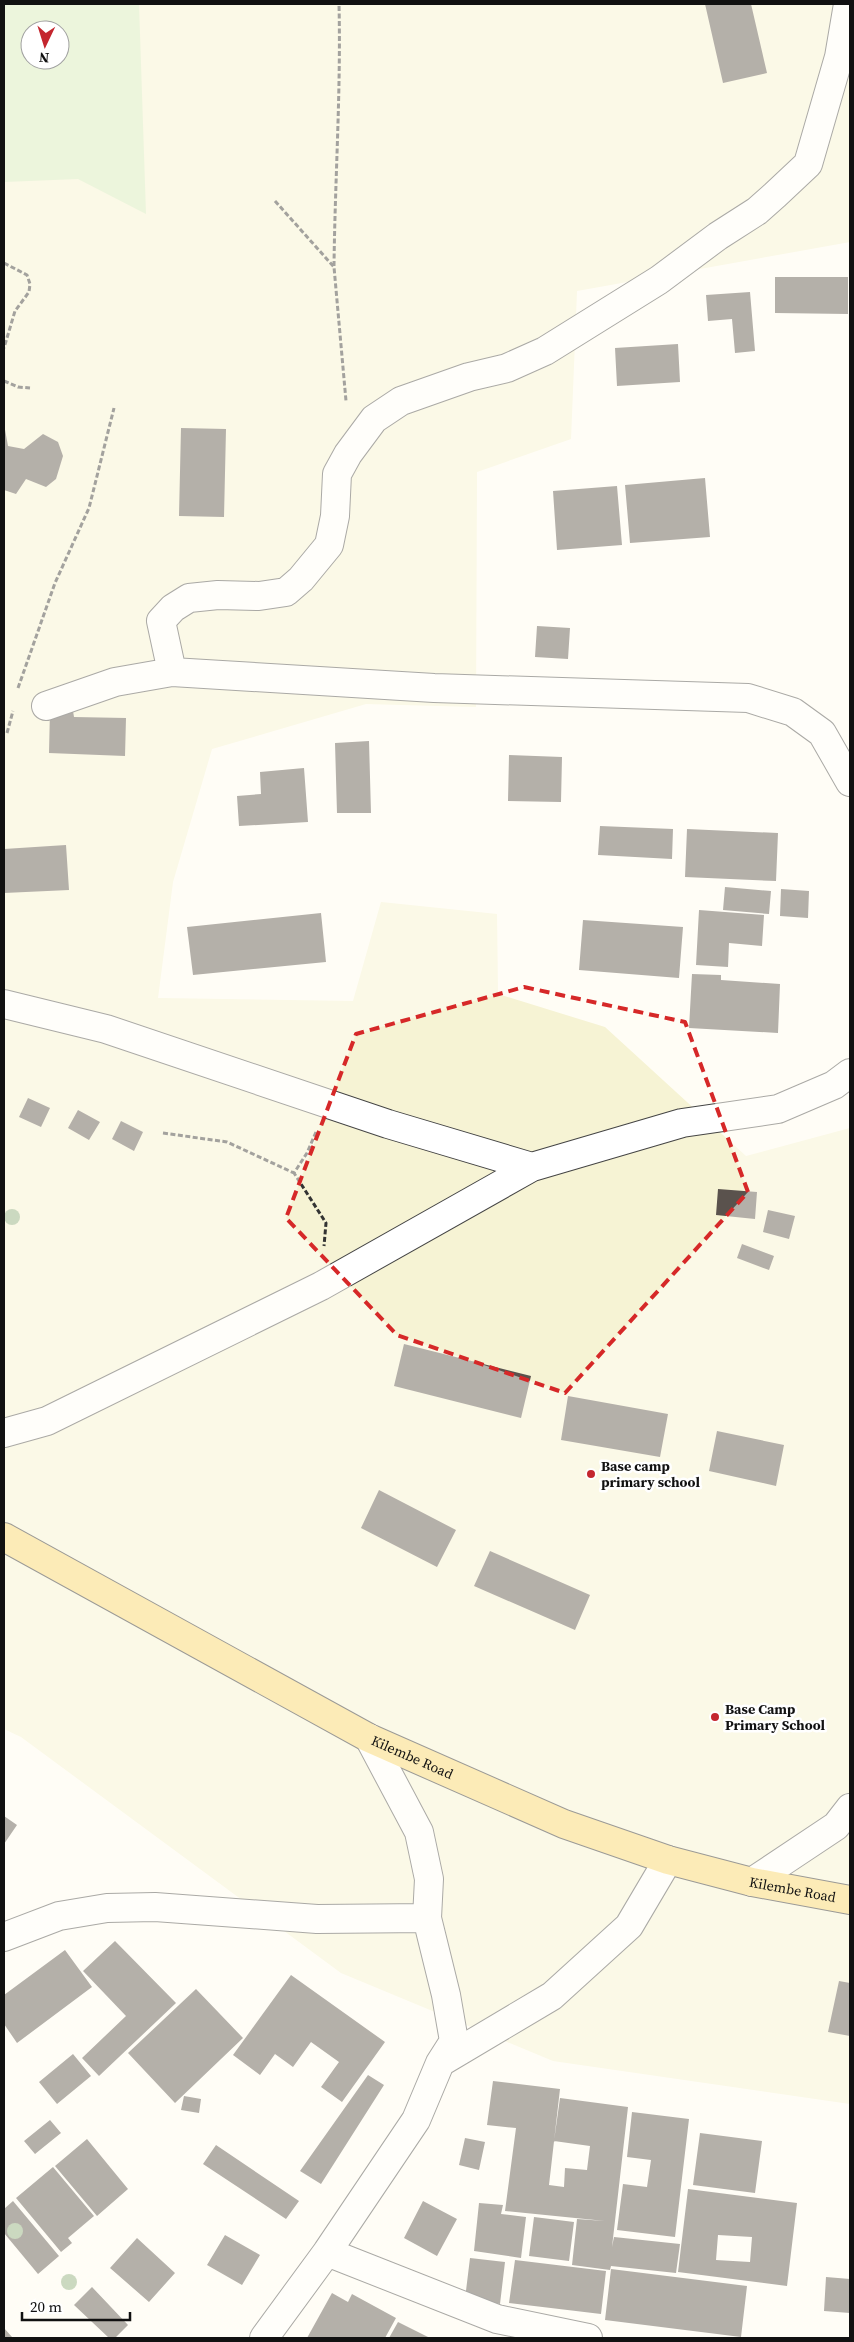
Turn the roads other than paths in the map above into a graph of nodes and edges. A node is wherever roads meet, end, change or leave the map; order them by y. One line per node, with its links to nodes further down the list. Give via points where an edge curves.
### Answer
1 (848, 4): 2 (street, via 839,57 808,164 769,201 659,280 545,351 507,368 469,377 401,401 374,419 337,474 335,516 329,545 286,592 189,598 173,608 161,621)
2 (172, 672): 3 (street, via 115,682); 4 (street, via 434,688 748,698 793,712 822,733)
3 (46, 706)
4 (850, 782)
5 (4, 1004): 7 (street, via 106,1029 323,1102)
6 (850, 1072): 7 (street, via 834,1085 778,1110 682,1124)
7 (532, 1167): 8 (street, via 321,1286 46,1422)
8 (4, 1433)
9 (4, 1537): 10 (main road, Kilembe Road)
10 (368, 1738): 12 (main road, Kilembe Road, via 564,1824); 15 (street, via 419,1832 429,1879)
11 (850, 1808): 13 (street, via 836,1826)
12 (668, 1860): 13 (main road, Kilembe Road); 17 (street, via 629,1926 552,1996)
13 (752, 1882): 14 (main road, Kilembe Road)
14 (850, 1900)
15 (427, 1918): 16 (street, via 317,1919 155,1907 107,1908 58,1916); 17 (street, via 454,2041)
16 (4, 1937)
17 (440, 2063): 18 (street, via 416,2120)
18 (327, 2252): 19 (street); 20 (street, via 497,2320)
19 (264, 2338)
20 (588, 2338)

